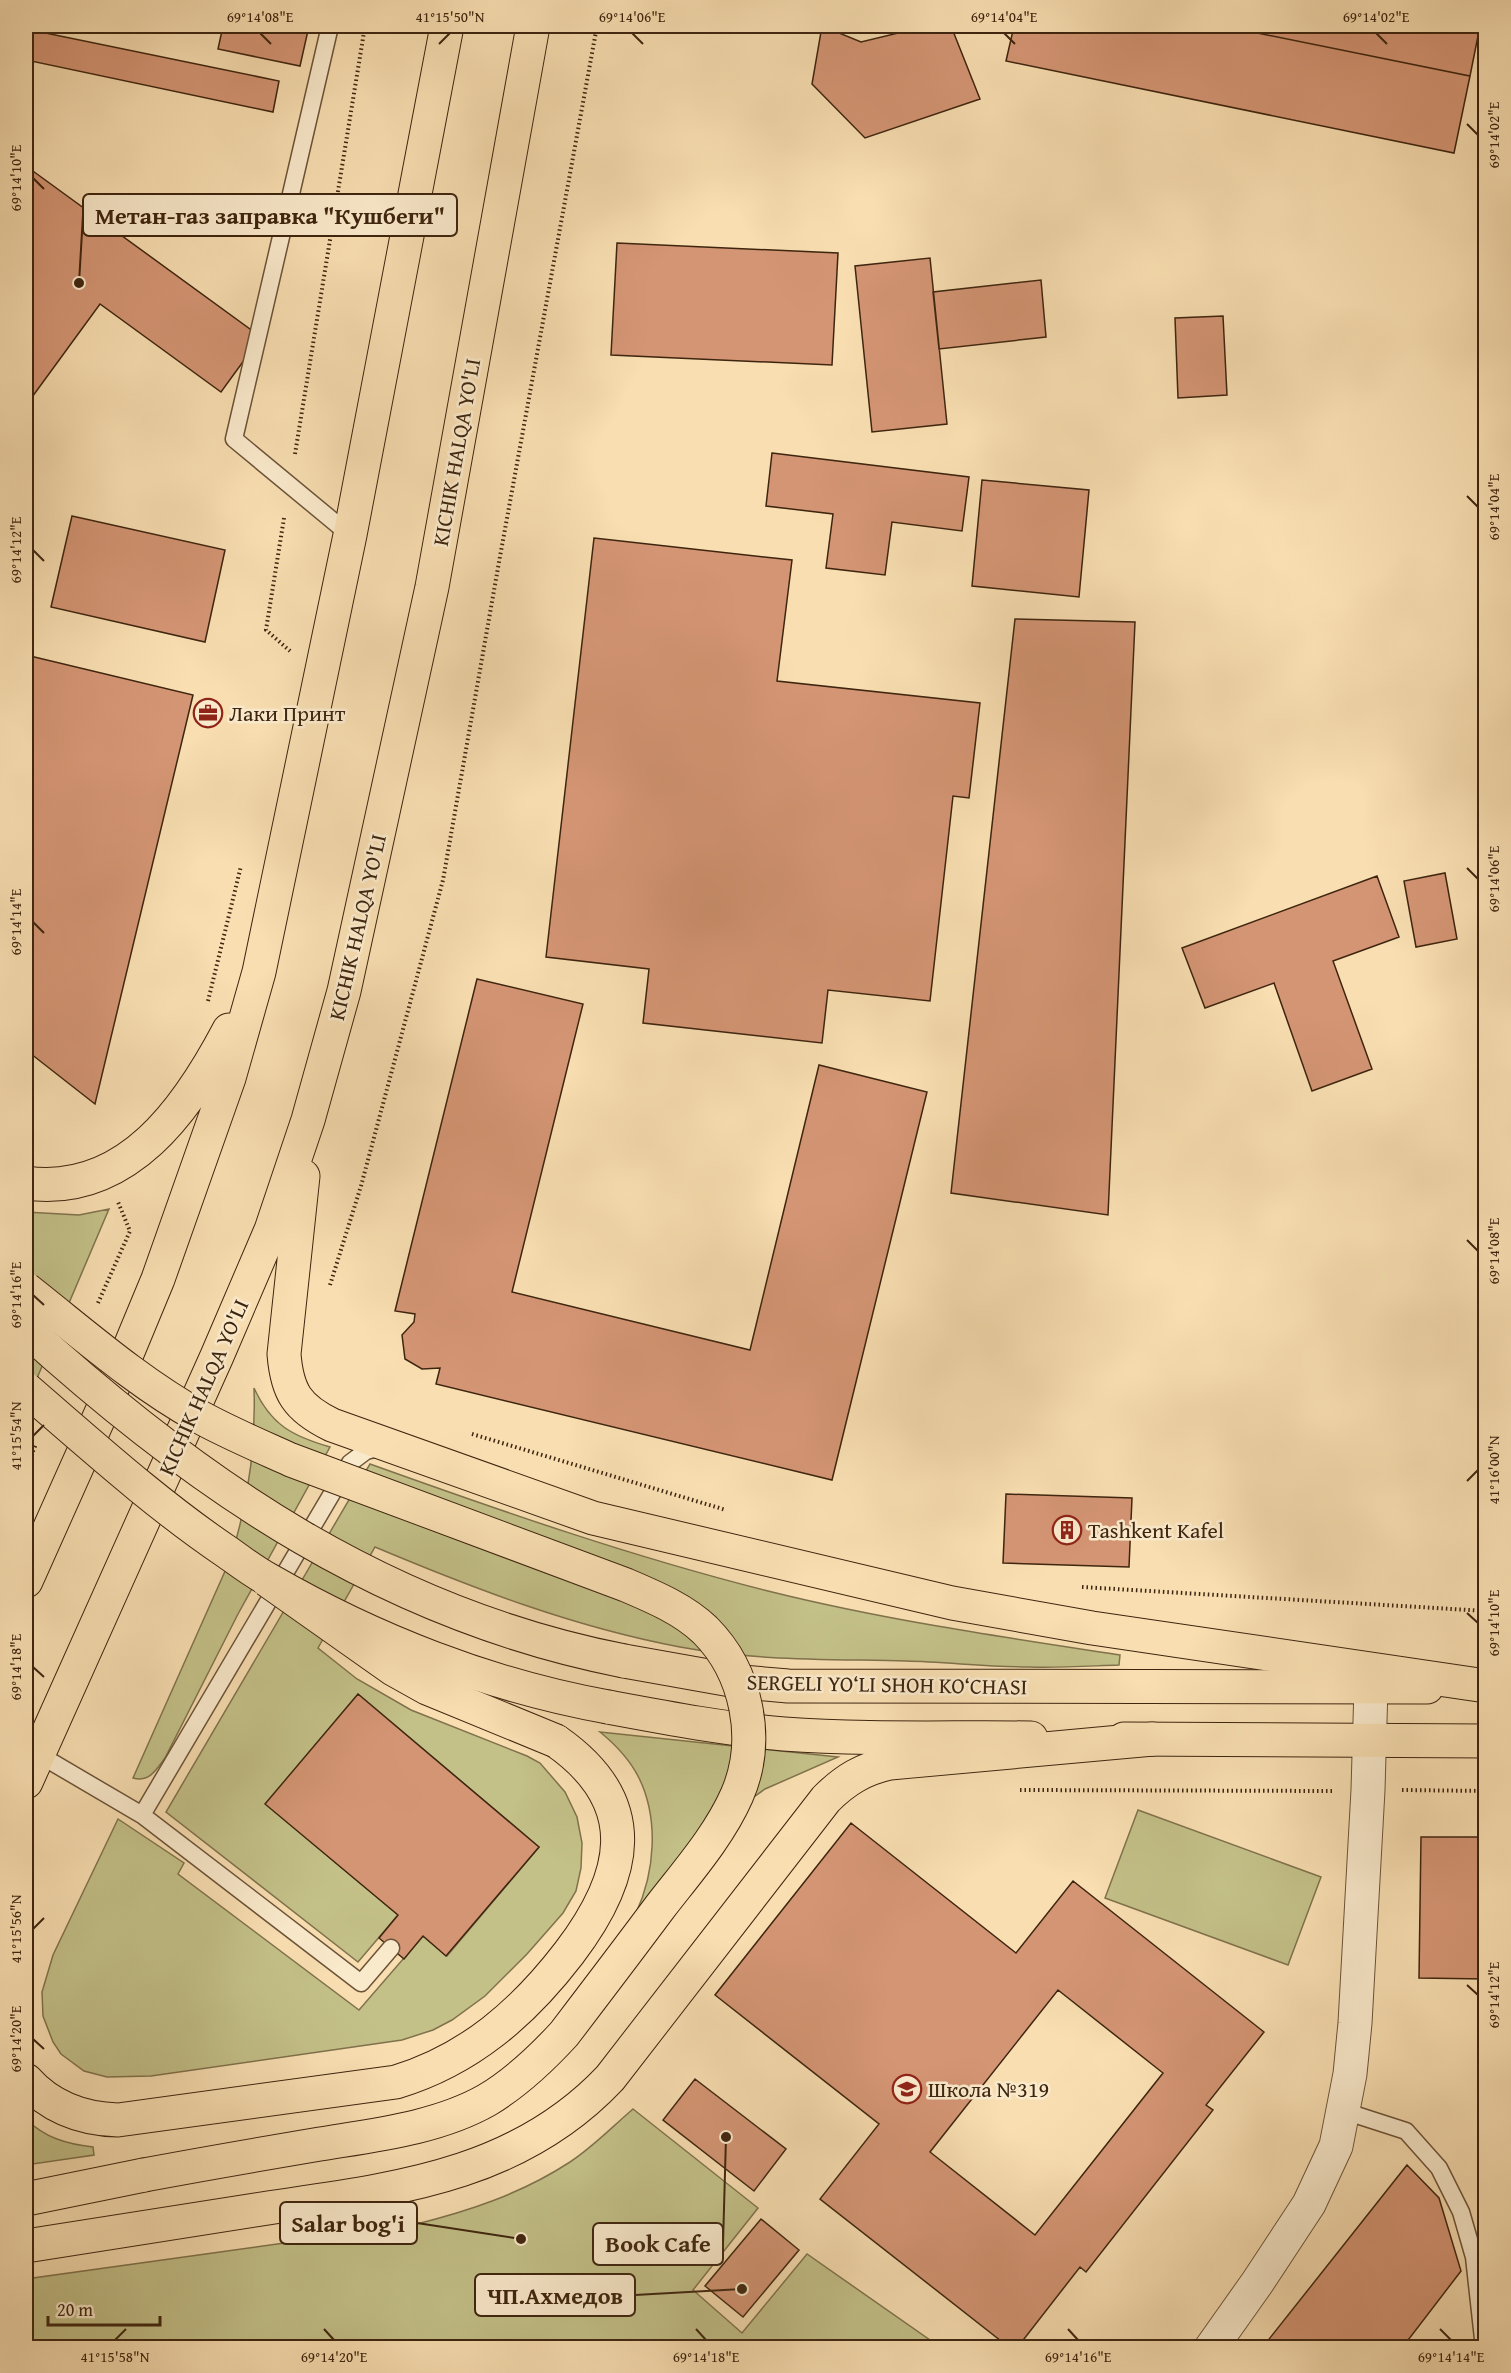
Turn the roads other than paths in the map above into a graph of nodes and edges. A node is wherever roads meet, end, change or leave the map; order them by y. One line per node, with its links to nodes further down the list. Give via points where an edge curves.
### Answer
1 (330, 26): 4 (lane, via 234,439)
2 (447, 26): 4 (main road)
3 (533, 26): 6 (main road, KICHIK HALQA YO'LI, via 432,587 344,991)
4 (350, 535): 5 (main road)
5 (259, 972): 7 (main road, via 193,1093 152,1140 107,1172 84,1180); 13 (main road, via 229,1078 158,1279)
6 (308, 1120): 11 (main road, via 284,1354 286,1375 293,1395 321,1420); 19 (main road, KICHIK HALQA YO'LI, via 267,1240)
7 (26, 1183)
8 (26, 1289): 24 (main road, bridge, via 161,1393 238,1436 669,1605 705,1631 720,1648 732,1668 748,1714 745,1773 729,1811 695,1862 564,2034 514,2082 486,2100 424,2124)
9 (26, 1329): 14 (main road, SERGELI YO‘LI SHOH KO‘CHASI, bridge, via 160,1442 274,1522 420,1599 510,1633 624,1661 788,1686)
10 (26, 1389): 12 (main road, bridge, via 183,1522)
11 (387, 1445): 15 (main road, via 593,1518 952,1604); 20 (lane, via 366,1450 350,1463)
12 (267, 1580): 16 (main road, bridge, via 333,1614 444,1661 541,1693 608,1707 735,1728 831,1737); 22 (main road, bridge, via 393,1669 427,1688 556,1741 576,1755 601,1783 609,1800 617,1839 614,1874 603,1903 553,1974 501,2027 446,2064 396,2082 102,2120 78,2115 53,2103)
13 (26, 1581)
14 (1371, 1687): 15 (main road, SERGELI YO‘LI SHOH KO‘CHASI); 17 (street)
15 (1485, 1687)
16 (1153, 1739): 17 (main road); 25 (main road, via 890,1764 848,1779 826,1799 610,2078 557,2125 501,2156 447,2175 358,2194)
17 (1369, 1740): 18 (main road); 23 (street, via 1355,2023)
18 (1485, 1741)
19 (32, 1768): 20 (lane)
20 (142, 1815): 21 (lane, via 361,1983)
21 (391, 1948)
22 (26, 2080)
23 (1344, 2111): 26 (street, via 1336,2146 1309,2204); 27 (lane, via 1406,2131 1439,2168 1461,2212 1474,2257)
24 (26, 2199)
25 (26, 2246)
26 (1211, 2348)
27 (1484, 2348)

